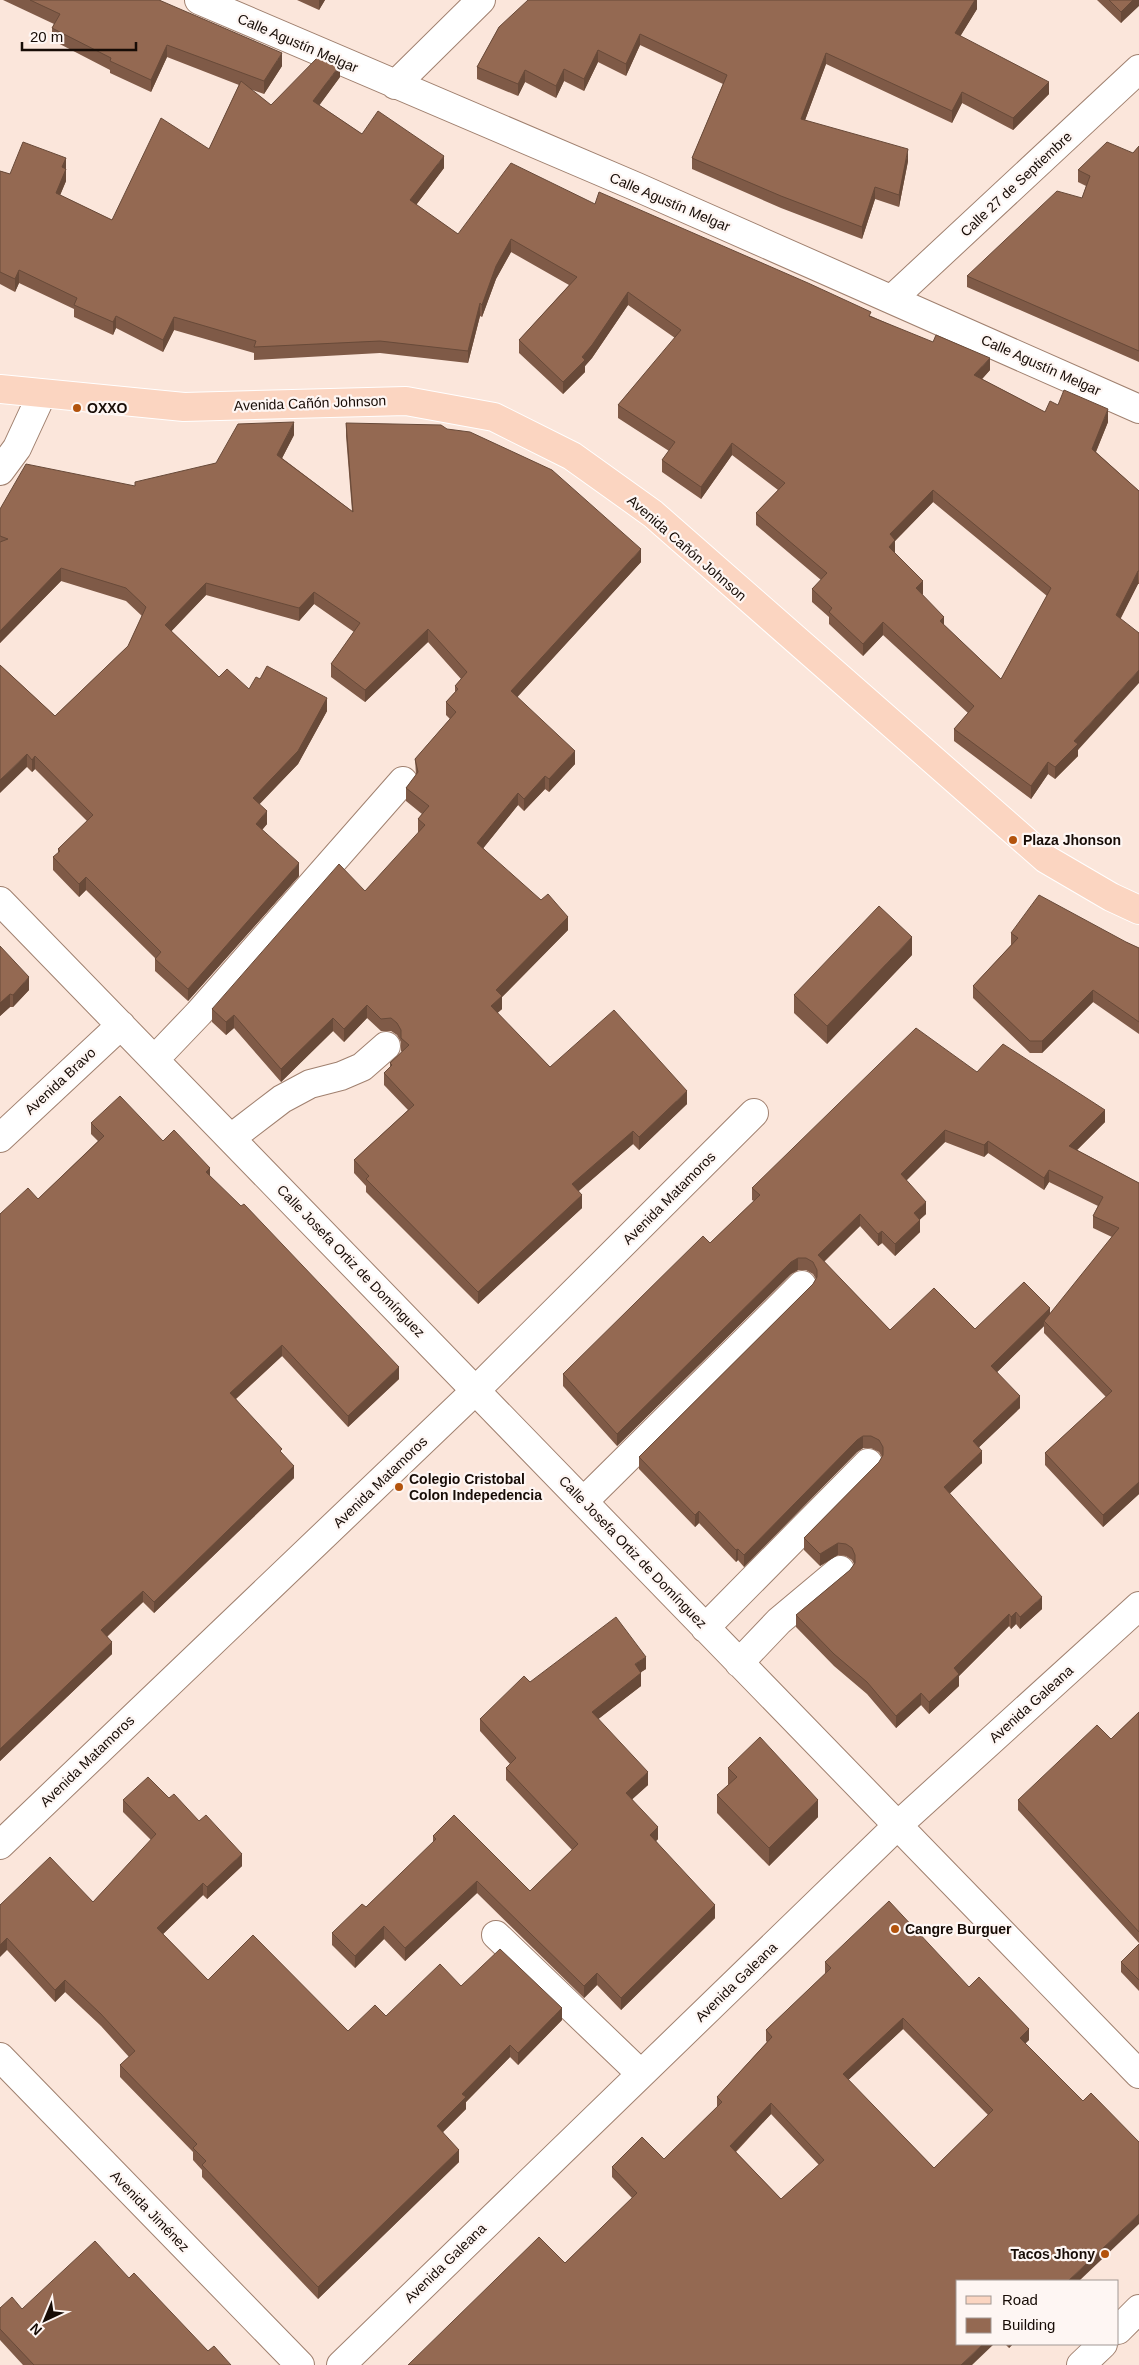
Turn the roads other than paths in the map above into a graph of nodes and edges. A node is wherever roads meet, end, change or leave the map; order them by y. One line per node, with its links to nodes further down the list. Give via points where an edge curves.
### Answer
1 (199, 0): 4 (street, Calle Agustín Melgar)
2 (482, 0): 4 (street)
3 (1139, 69): 5 (street, Calle 27 de Septiembre)
4 (395, 84): 5 (street, Calle Agustín Melgar)
5 (892, 299): 8 (street, Calle Agustín Melgar)
6 (0, 389): 7 (main road, Avenida Cañón Johnson)
7 (42, 394): 9 (street, via 17,448); 12 (main road, Avenida Cañón Johnson, via 184,407 406,401 494,417 572,456 653,514 1046,859)
8 (1139, 409)
9 (0, 471)
10 (403, 781): 15 (street, via 199,1014)
11 (0, 901): 13 (street, Calle Josefa Ortiz de Domínguez)
12 (1139, 910)
13 (121, 1025): 15 (street, Calle Josefa Ortiz de Domínguez); 17 (street, Avenida Bravo)
14 (386, 1046): 18 (street, via 362,1067 310,1084 282,1099)
15 (155, 1059): 18 (street, Calle Josefa Ortiz de Domínguez)
16 (754, 1112): 20 (street, Avenida Matamoros)
17 (0, 1138)
18 (231, 1138): 20 (street, Calle Josefa Ortiz de Domínguez)
19 (802, 1285): 22 (street)
20 (476, 1390): 22 (street, Calle Josefa Ortiz de Domínguez); 28 (street, Avenida Matamoros)
21 (868, 1464): 25 (street)
22 (584, 1501): 25 (street, Calle Josefa Ortiz de Domínguez)
23 (840, 1570): 26 (street, via 779,1622)
24 (1139, 1606): 27 (street, Avenida Galeana)
25 (705, 1628): 26 (street, Calle Josefa Ortiz de Domínguez)
26 (739, 1663): 27 (street, Calle Josefa Ortiz de Domínguez)
27 (897, 1826): 31 (street, Avenida Galeana); 32 (street, Calle Josefa Ortiz de Domínguez)
28 (0, 1845)
29 (496, 1935): 31 (street)
30 (0, 2057): 36 (street, Avenida Jiménez)
31 (641, 2074): 37 (street, Avenida Galeana)
32 (1139, 2074)
33 (1139, 2309): 34 (street)
34 (1119, 2329)
35 (1102, 2345): 38 (street)
36 (300, 2365)
37 (340, 2365)
38 (1081, 2365)

